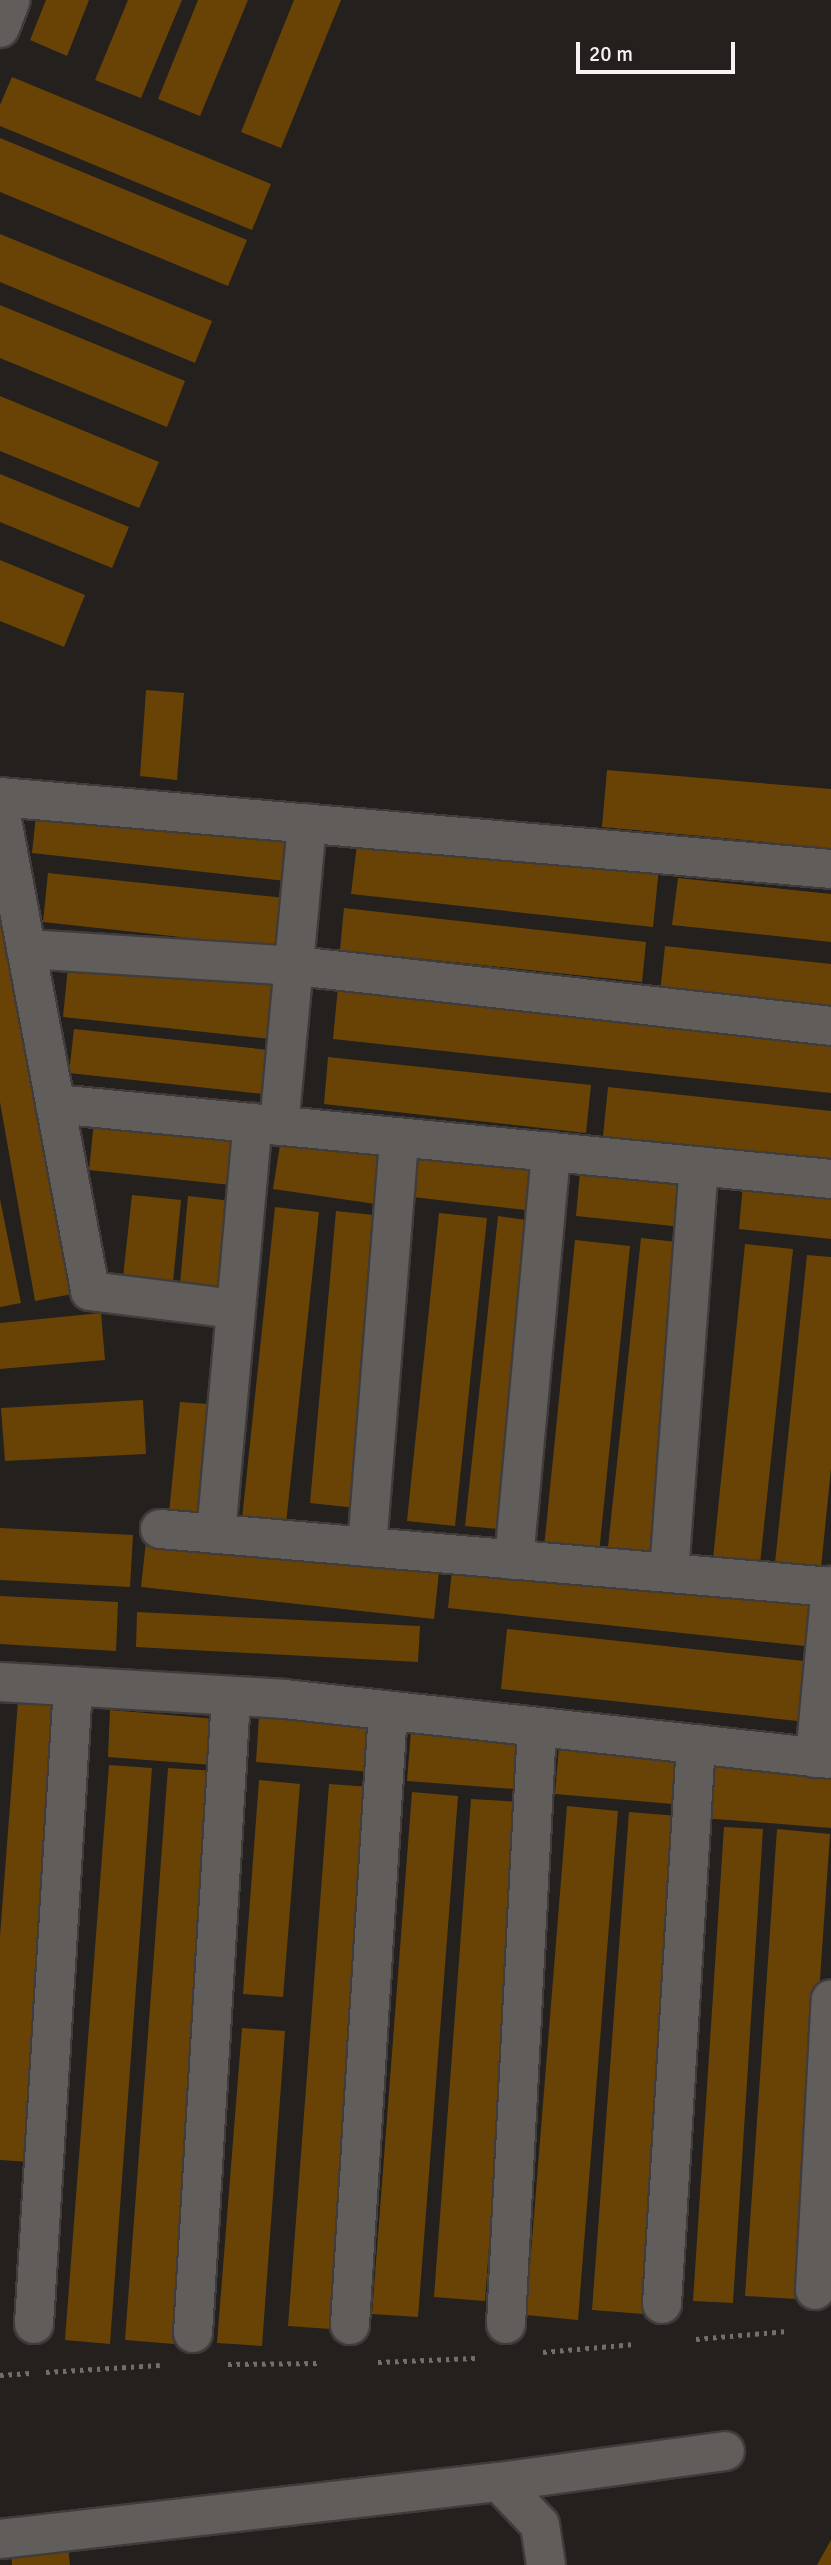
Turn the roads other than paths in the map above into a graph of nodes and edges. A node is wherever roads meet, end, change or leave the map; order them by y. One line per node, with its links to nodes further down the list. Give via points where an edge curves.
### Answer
1 (11, 0): 2 (street)
2 (0, 28)
3 (0, 797): 5 (street)
4 (0, 809): 7 (street)
5 (307, 823): 6 (street); 8 (street)
6 (831, 869)
7 (26, 948): 8 (street); 10 (street)
8 (297, 965): 9 (street); 11 (street)
9 (831, 1026)
10 (55, 1104): 11 (street); 16 (street, via 90,1291)
11 (266, 1125): 12 (street); 16 (street)
12 (399, 1138): 13 (street); 19 (street)
13 (551, 1152): 14 (street); 20 (street)
14 (699, 1166): 15 (street); 21 (street)
15 (831, 1179)
16 (235, 1309): 18 (street)
17 (160, 1529): 18 (street)
18 (216, 1534): 19 (street)
19 (367, 1547): 20 (street)
20 (514, 1560): 21 (street)
21 (669, 1573): 22 (street)
22 (831, 1587): 29 (street)
23 (0, 1682): 24 (street)
24 (73, 1686): 25 (street); 33 (street)
25 (231, 1697): 26 (street); 35 (street)
26 (388, 1711): 27 (street); 34 (street)
27 (537, 1727): 28 (street); 36 (street)
28 (696, 1745): 29 (street); 32 (street)
29 (823, 1758)
30 (831, 1999): 31 (street)
31 (815, 2290)
32 (662, 2304)
33 (34, 2324)
34 (349, 2325)
35 (193, 2333)
36 (517, 2339)
37 (725, 2451): 38 (street)
38 (499, 2482): 39 (street); 40 (street, via 540,2525)
39 (0, 2539)
40 (547, 2565)

